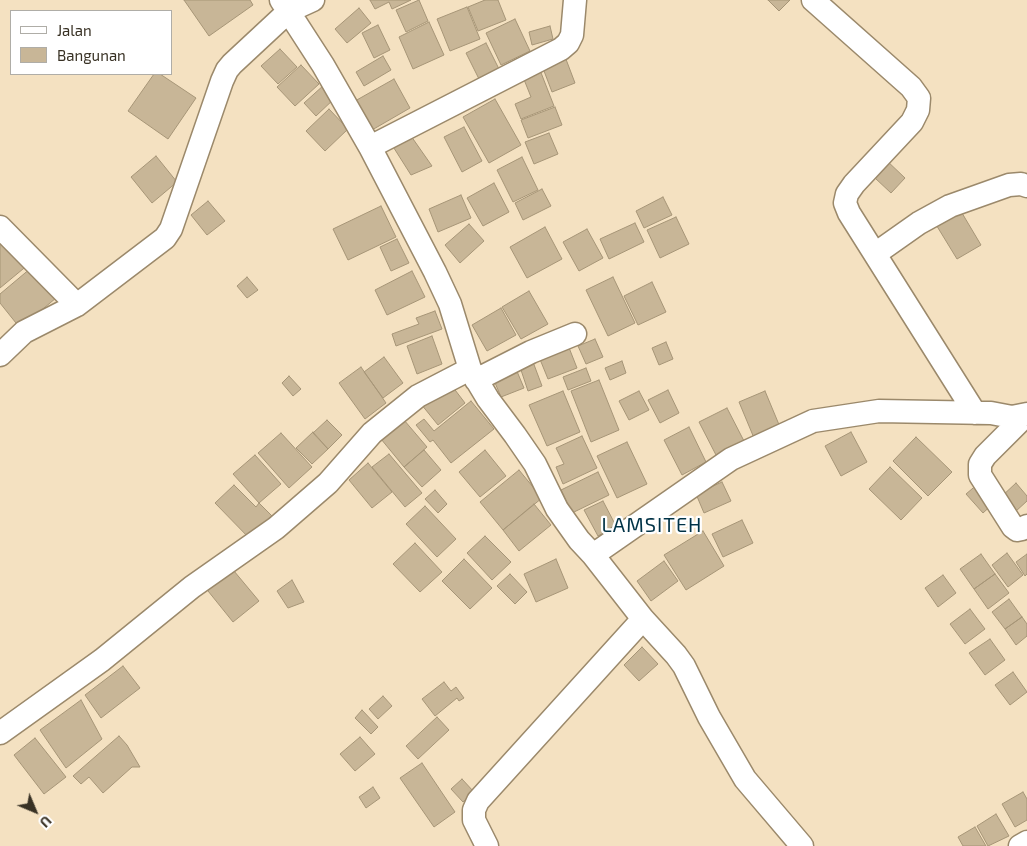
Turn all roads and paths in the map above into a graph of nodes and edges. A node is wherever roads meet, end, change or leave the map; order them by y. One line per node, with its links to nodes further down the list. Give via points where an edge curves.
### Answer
1 (313, 0): 4 (street)
2 (575, 0): 5 (street, via 572,35 561,50)
3 (813, 0): 8 (street, via 919,98 912,122 847,194 845,203 849,213)
4 (285, 6): 5 (street); 9 (street, via 227,70 168,235)
5 (370, 147): 12 (street, via 450,304)
6 (1027, 186): 8 (street, via 1009,185 950,206 919,222)
7 (0, 227): 9 (street)
8 (875, 254): 13 (street)
9 (76, 305): 11 (street, via 24,332)
10 (575, 334): 12 (street)
11 (0, 355)
12 (473, 375): 15 (street, via 535,464 557,508); 17 (street, via 418,396 372,433 328,484 276,528 192,587 102,660)
13 (1006, 414): 14 (street, via 980,464 980,475 1013,527 1017,530); 15 (street, via 879,412 813,421 730,459)
14 (1027, 526)
15 (593, 555): 16 (street)
16 (643, 619): 19 (street, via 478,801 474,820); 20 (street, via 684,666 745,779)
17 (0, 732)
18 (1027, 842): 21 (street)
19 (487, 846)
20 (802, 846)
21 (1020, 846)

